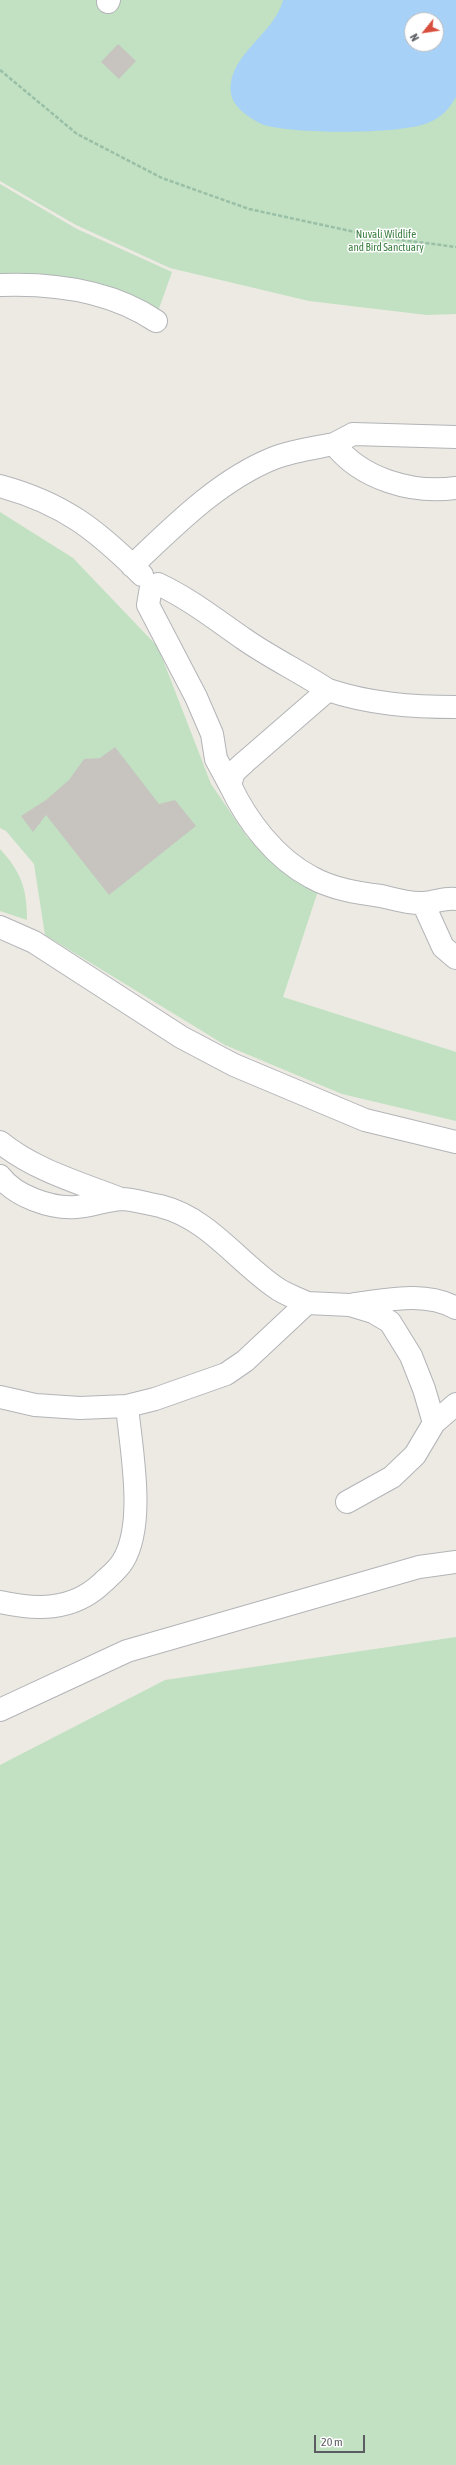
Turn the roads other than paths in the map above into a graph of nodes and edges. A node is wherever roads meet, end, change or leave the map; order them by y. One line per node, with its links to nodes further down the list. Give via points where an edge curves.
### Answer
1 (0, 285): 2 (street, via 35,283 81,291 138,309)
2 (156, 321)
3 (456, 437): 4 (street, via 353,434)
4 (334, 444): 6 (street, via 345,459 372,476 438,490); 7 (street, via 274,458 241,476 187,515)
5 (0, 486): 7 (street, via 23,492 70,514 112,545)
6 (456, 488)
7 (132, 566): 8 (street)
8 (151, 587): 9 (street, via 158,584 179,594 268,655); 11 (street, via 148,605 196,696 212,734 216,759)
9 (328, 690): 10 (street, via 355,699 391,704); 11 (street, via 244,762 234,772)
10 (456, 707)
11 (230, 785): 13 (street, via 239,805 260,835 284,858 311,877 340,888)
12 (456, 899): 13 (street)
13 (423, 904): 15 (street, via 443,947)
14 (0, 927): 17 (street, via 34,942 181,1037 234,1065 365,1120)
15 (456, 958)
16 (0, 1142): 19 (street, via 13,1153 50,1172)
17 (456, 1142)
18 (0, 1176): 19 (street, via 24,1195 51,1204 75,1207)
19 (122, 1199): 20 (street, via 161,1207 187,1216 210,1230 238,1258 276,1288)
20 (307, 1303): 21 (street); 25 (street, via 226,1374)
21 (350, 1305): 22 (street, via 406,1297 430,1300); 26 (street, via 373,1312 390,1322 410,1356 424,1389)
22 (456, 1308)
23 (0, 1397): 25 (street, via 35,1405 80,1408)
24 (456, 1404): 26 (street)
25 (127, 1406): 29 (street, via 135,1522 131,1544 123,1562 86,1596 72,1602 45,1607 24,1607)
26 (434, 1423): 27 (street, via 415,1455 392,1477)
27 (347, 1502)
28 (456, 1562): 30 (street, via 419,1567 127,1651)
29 (0, 1602)
30 (0, 1710)

